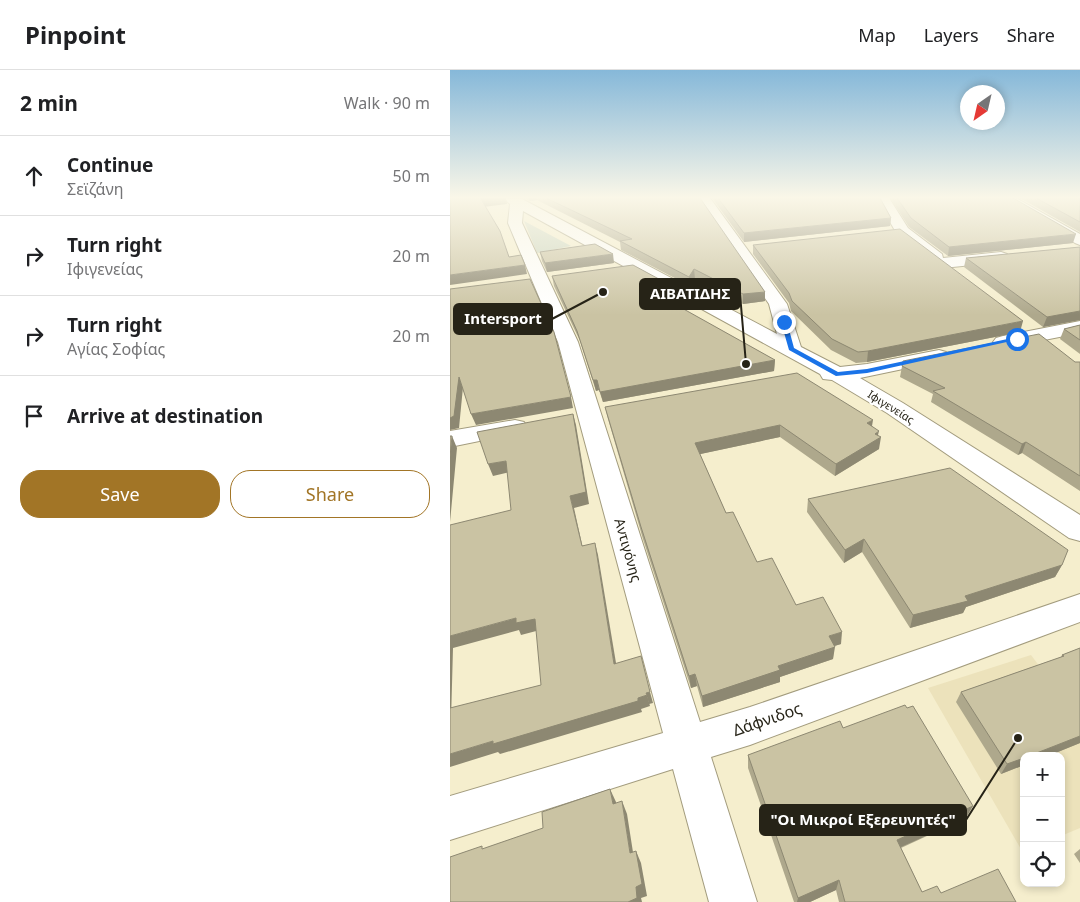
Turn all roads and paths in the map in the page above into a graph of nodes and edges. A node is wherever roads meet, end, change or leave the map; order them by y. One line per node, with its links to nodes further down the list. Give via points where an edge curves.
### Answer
1 (521, 237): 24 (street, Αντιγόνης, via 568,342)
2 (581, 237): 11 (street, Ιφιγενείας)
3 (731, 237): 8 (street)
4 (909, 237): 10 (street)
5 (1063, 237): 6 (street)
6 (1077, 246)
7 (759, 247): 8 (street)
8 (740, 249): 16 (street, via 778,304)
9 (1012, 256): 10 (street)
10 (943, 263): 13 (street)
11 (636, 267): 12 (street); 16 (street, Ιφιγενείας)
12 (610, 271)
13 (959, 275)
14 (1080, 326): 15 (street)
15 (1030, 329): 17 (street); 18 (street, via 970,349 867,371)
16 (792, 349): 18 (street, Ιφιγενείας)
17 (1059, 350)
18 (836, 374): 19 (street); 22 (street, Ιφιγενείας, via 935,434)
19 (793, 376)
20 (533, 424): 21 (street)
21 (450, 438)
22 (1080, 530)
23 (1080, 608): 24 (street, Δάφνιδος)
24 (686, 746): 25 (street, Δάφνιδος); 26 (street, Αντιγόνης)
25 (450, 818)
26 (733, 902)

